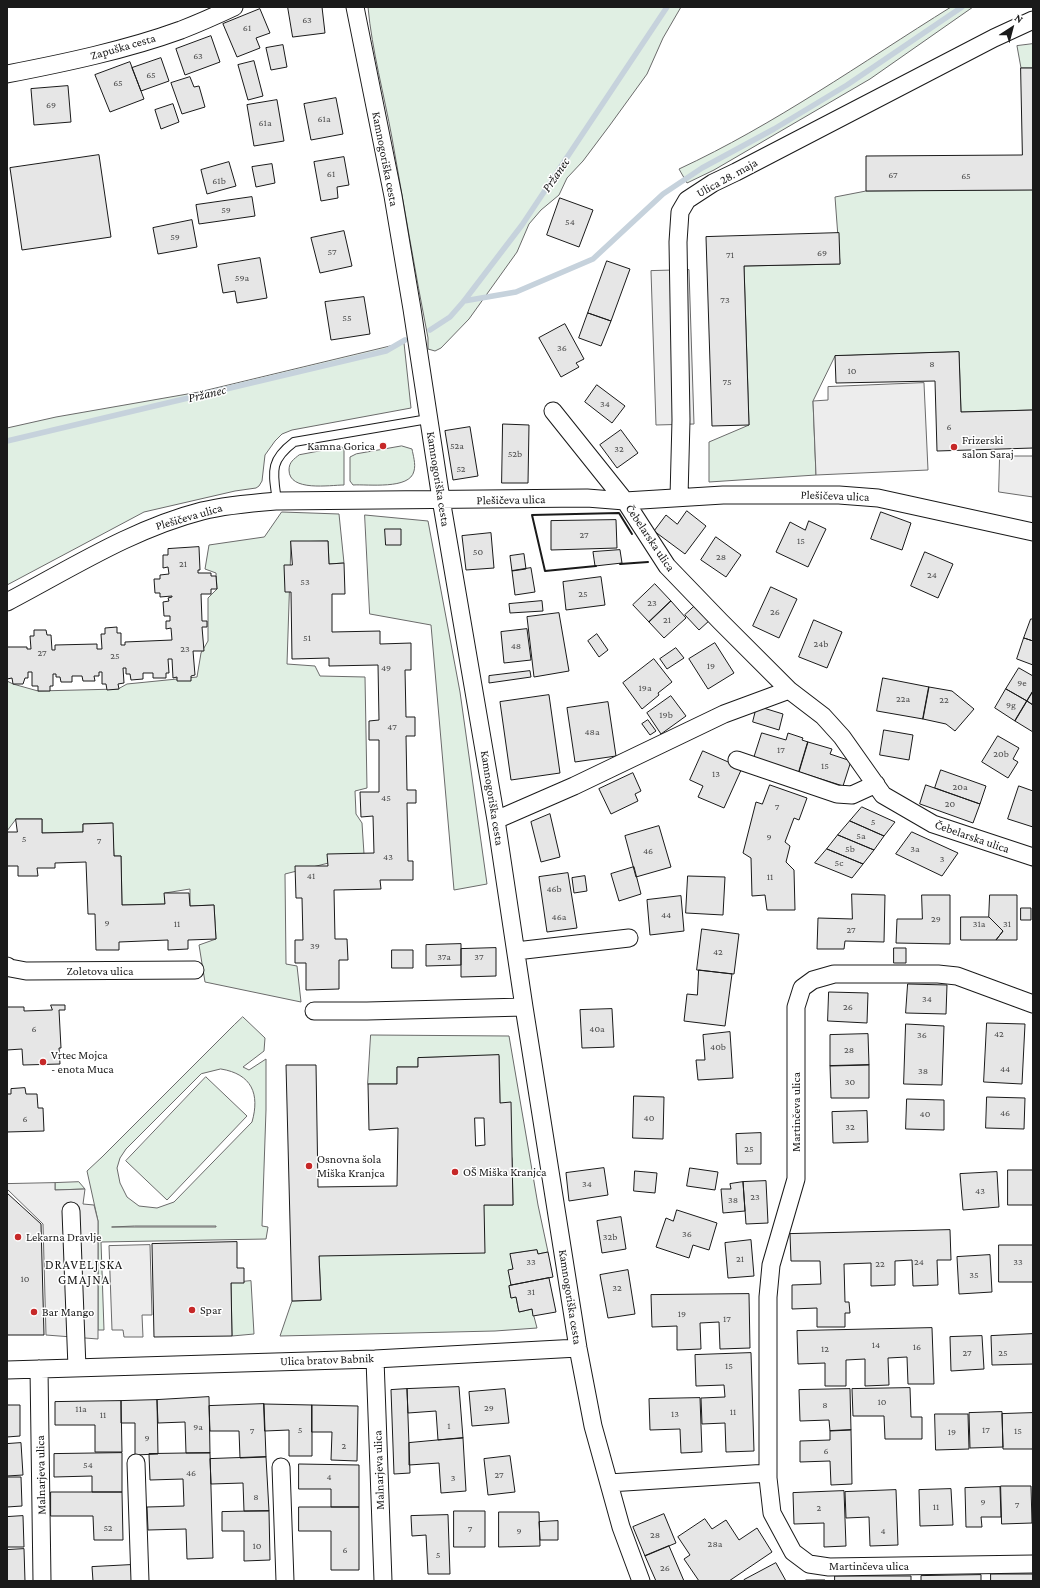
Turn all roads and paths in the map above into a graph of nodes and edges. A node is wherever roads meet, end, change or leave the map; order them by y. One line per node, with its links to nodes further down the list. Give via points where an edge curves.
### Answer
1 (234, 7): 4 (street, Zapuška cesta, via 181,30 125,47)
2 (355, 7): 6 (street, Kamnogoriška cesta, via 391,188)
3 (1033, 20): 7 (street, Ulica 28. maja, via 713,183 687,200 680,212 678,242 681,420)
4 (7, 74)
5 (553, 412): 9 (street, Čebelarska ulica)
6 (428, 419): 8 (street, Kamnogoriška cesta); 10 (lane, via 294,442 279,454 276,461 274,478)
7 (679, 497): 9 (street, Plešičeva ulica); 11 (street, Plešičeva ulica, via 838,494 878,498)
8 (441, 499): 9 (street, Plešičeva ulica); 10 (street, Plešičeva ulica); 16 (street, Kamnogoriška cesta)
9 (625, 500): 13 (street, Čebelarska ulica, via 667,566)
10 (277, 501): 12 (street, Plešičeva ulica, via 239,504 202,511 149,529)
11 (1033, 532)
12 (7, 602)
13 (789, 690): 15 (street, Čebelarska ulica, via 823,716 842,737); 16 (street, via 724,714 574,786)
14 (737, 760): 15 (street, via 837,794 852,795)
15 (876, 784): 17 (street, Čebelarska ulica, via 883,794 933,824)
16 (496, 820): 19 (street, Kamnogoriška cesta)
17 (1033, 857)
18 (629, 938): 19 (street)
19 (516, 951): 23 (street, Kamnogoriška cesta)
20 (7, 966): 21 (street, Zoletova ulica, via 26,971)
21 (194, 970)
22 (1033, 1004): 33 (street, Martinčeva ulica, via 957,976 938,974 834,974 813,980 802,988 796,1007 796,1180 771,1265 768,1297)
23 (524, 1007): 24 (street); 26 (street, Kamnogoriška cesta)
24 (314, 1011)
25 (71, 1211): 28 (street)
26 (578, 1348): 27 (street, Ulica bratov Babnik); 34 (street, Kamnogoriška cesta, via 592,1426)
27 (375, 1359): 28 (street, Ulica bratov Babnik); 39 (street, Malnarjeva ulica)
28 (77, 1368): 29 (street, Ulica bratov Babnik)
29 (39, 1369): 30 (street, Ulica bratov Babnik); 36 (street, Malnarjeva ulica)
30 (7, 1370)
31 (136, 1463): 37 (street)
32 (282, 1467): 38 (street)
33 (768, 1473): 34 (street); 35 (street, Martinčeva ulica, via 772,1513 793,1552 809,1564 829,1567)
34 (608, 1483): 40 (street, Kamnogoriška cesta)
35 (1033, 1564)
36 (42, 1581)
37 (140, 1581)
38 (285, 1581)
39 (383, 1581)
40 (641, 1581)

